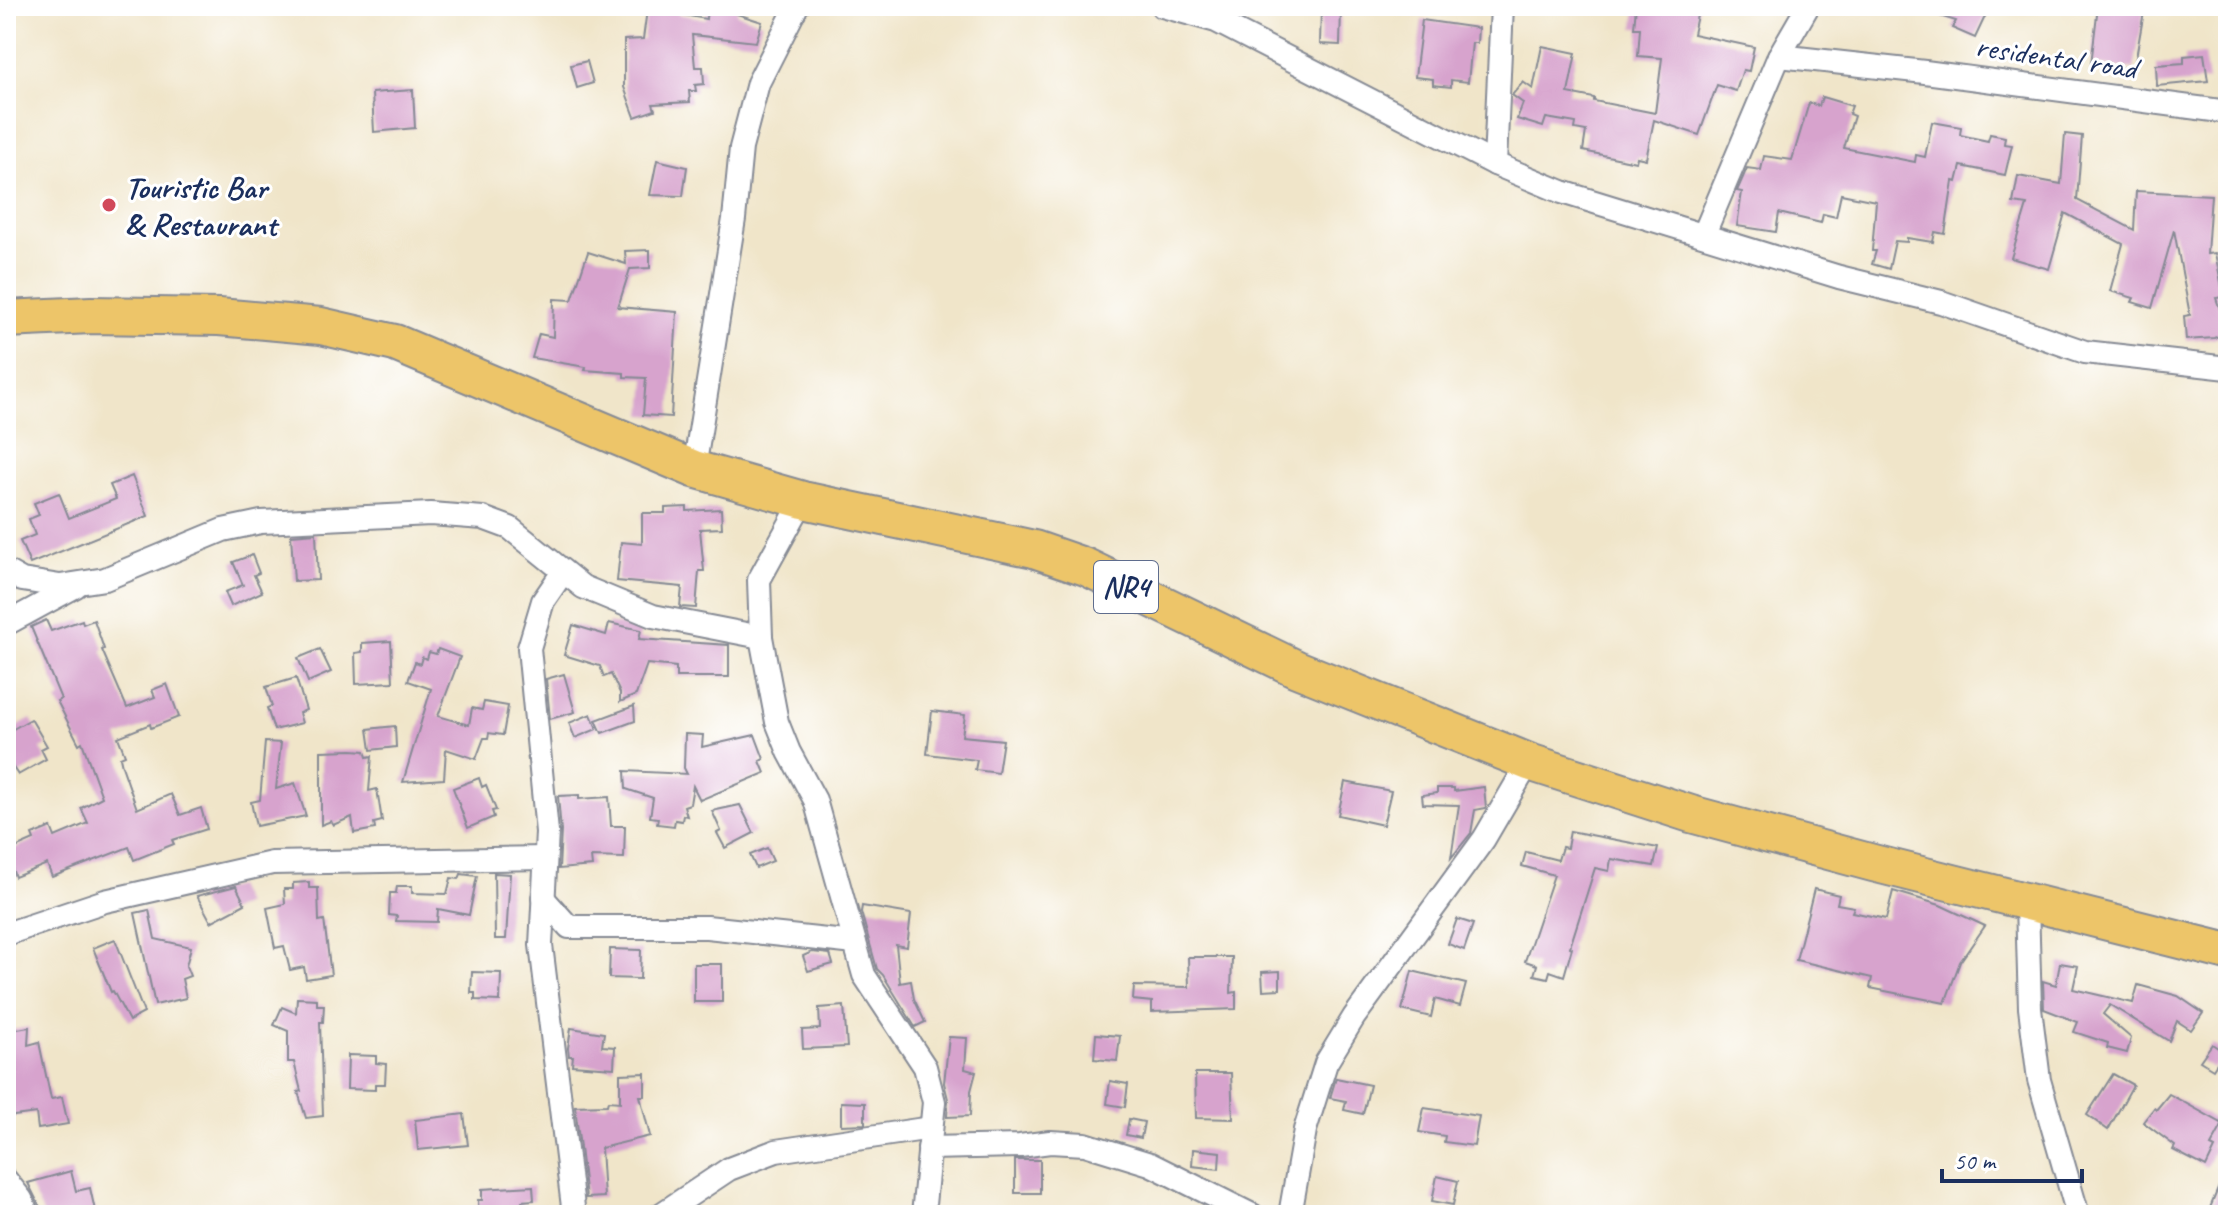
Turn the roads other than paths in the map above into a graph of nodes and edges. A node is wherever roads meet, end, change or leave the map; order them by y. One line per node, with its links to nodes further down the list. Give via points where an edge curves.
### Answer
1 (797, 6): 11 (street, via 758,83 741,148)
2 (1162, 6): 7 (street, via 1216,21)
3 (1502, 6): 7 (street)
4 (1808, 6): 5 (street)
5 (1779, 56): 6 (street, residental road); 8 (street)
6 (2228, 112)
7 (1495, 164): 8 (street, via 1562,192)
8 (1704, 234): 10 (street, via 1839,277 1941,302 2085,352)
9 (6, 319): 11 (highway, NR4, via 203,317 321,326 395,343)
10 (2228, 368)
11 (694, 469): 12 (highway, NR4)
12 (803, 500): 17 (street, via 759,580); 18 (highway, NR4, via 1034,549 1086,567 1297,669)
13 (6, 571): 15 (street, via 22,580 60,586)
14 (563, 572): 15 (street, via 510,528 483,518 431,514 261,522 223,530 105,579); 17 (street, via 583,587 653,616); 19 (street, via 543,601 529,648)
15 (84, 582): 16 (street)
16 (6, 624)
17 (761, 637): 23 (street, via 777,722 815,800)
18 (1529, 762): 21 (highway, NR4, via 1691,814); 32 (street, via 1484,839 1326,1063 1305,1130)
19 (545, 858): 20 (street); 22 (street, via 272,863 105,901)
20 (543, 898): 23 (street, via 569,927 707,927); 28 (street, via 541,945)
21 (2027, 904): 24 (highway, NR4); 33 (street, via 2030,1008 2039,1080)
22 (6, 934)
23 (855, 943): 25 (street, via 864,975 925,1067 934,1102)
24 (2228, 952)
25 (930, 1138): 29 (street, via 776,1151 729,1169); 30 (street); 31 (street, via 1020,1146 1085,1144 1150,1164)
26 (6, 1180): 27 (street)
27 (28, 1215)
28 (574, 1215)
29 (660, 1215)
30 (923, 1215)
31 (1252, 1215)
32 (1290, 1215)
33 (2078, 1215)

